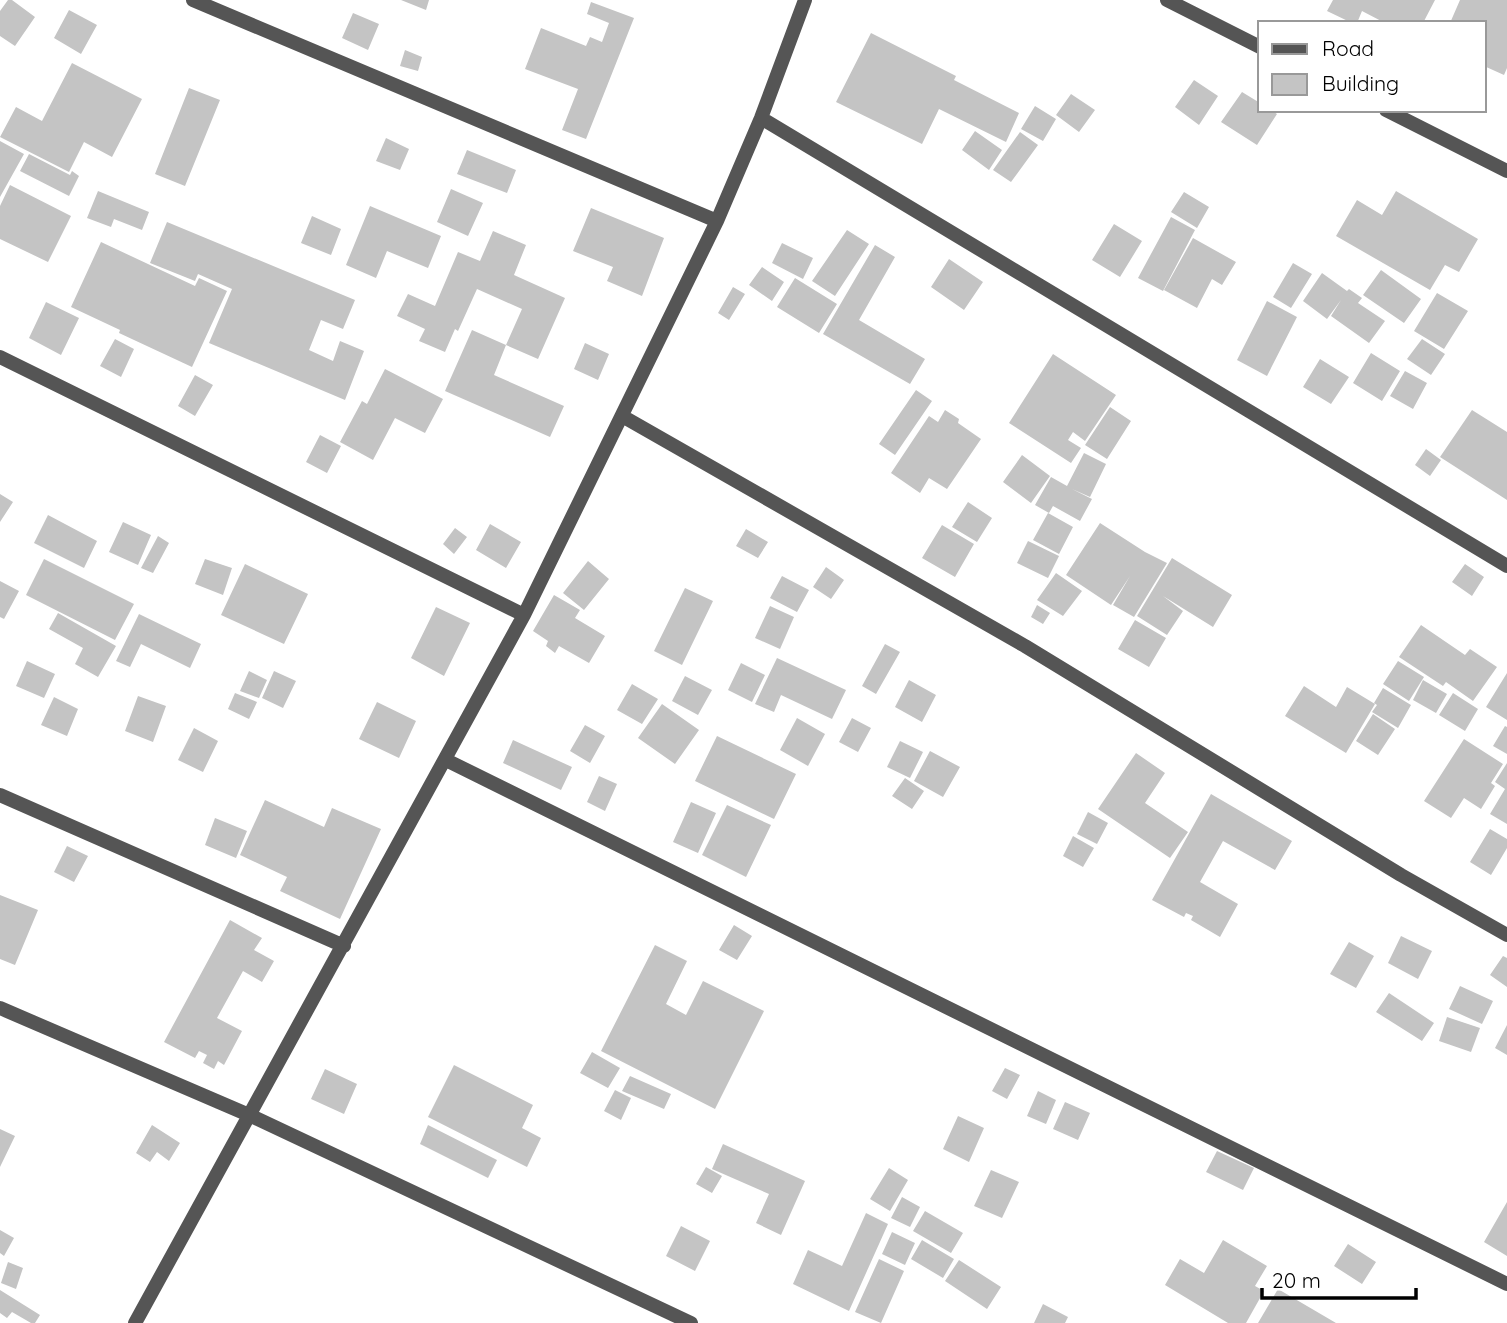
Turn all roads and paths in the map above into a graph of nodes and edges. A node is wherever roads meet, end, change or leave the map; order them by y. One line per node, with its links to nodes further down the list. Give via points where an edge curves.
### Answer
1 (194, 0): 8 (street)
2 (805, 0): 6 (street)
3 (1167, 0): 4 (street)
4 (1258, 46)
5 (1390, 112): 7 (street)
6 (761, 118): 8 (street); 11 (street)
7 (1507, 171)
8 (718, 221): 10 (street)
9 (0, 357): 12 (street)
10 (622, 416): 12 (street); 15 (street, via 1025,646)
11 (1507, 566)
12 (524, 615): 13 (street)
13 (446, 760): 16 (street); 19 (street)
14 (0, 795): 16 (street)
15 (1507, 935)
16 (344, 946): 18 (street)
17 (0, 1009): 18 (street)
18 (250, 1115): 20 (street); 21 (street)
19 (1507, 1284)
20 (135, 1323)
21 (691, 1323)

